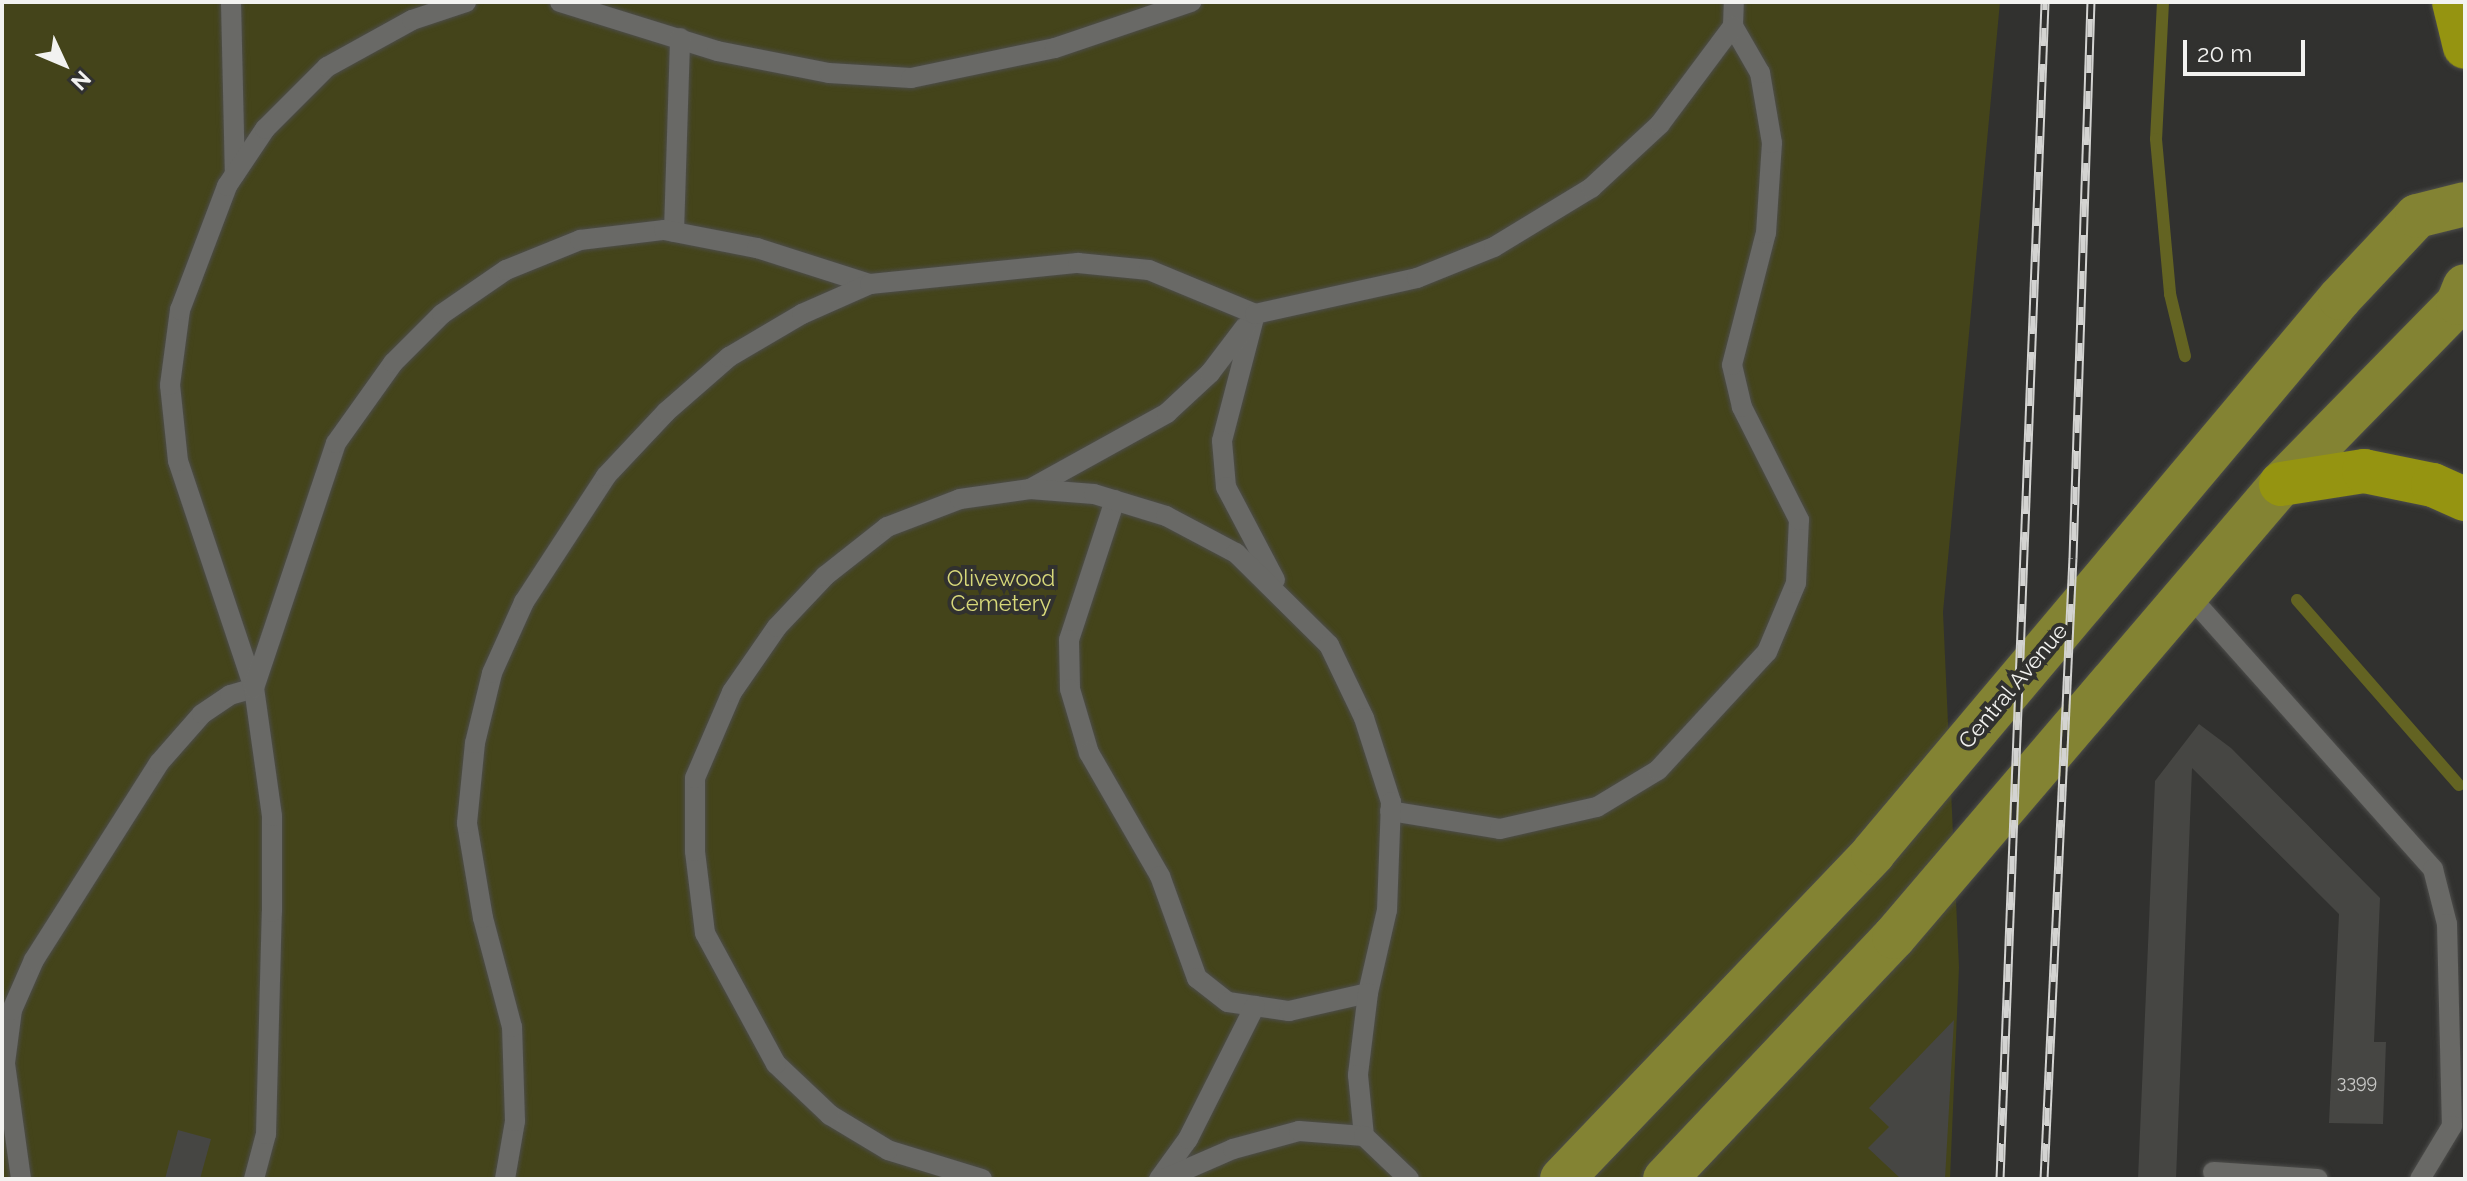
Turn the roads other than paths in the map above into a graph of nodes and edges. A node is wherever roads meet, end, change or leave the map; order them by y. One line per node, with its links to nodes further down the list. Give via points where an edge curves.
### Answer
1 (231, 2): 10 (lane)
2 (466, 2): 10 (lane, via 412,20 327,67 265,129)
3 (560, 2): 8 (lane)
4 (1191, 2): 8 (lane, via 1055,48 911,78 829,73 717,51)
5 (1734, 2): 7 (lane)
6 (2454, 2): 9 (highway)
7 (1733, 26): 15 (lane, via 1649,135 1591,188 1494,247 1417,278); 23 (lane, via 1760,73 1772,143 1766,233 1732,365 1742,407 1799,520 1796,583 1767,652 1658,770 1597,807 1500,829)
8 (680, 38): 12 (lane)
9 (2465, 47)
10 (235, 174): 22 (lane, via 180,310 170,385 178,461)
11 (2465, 204): 34 (main road, Central Avenue, via 2417,216 2340,298 1873,853)
12 (674, 232): 13 (lane, via 757,248); 22 (lane, via 580,240 506,270 442,314 393,363 336,443)
13 (870, 284): 15 (lane, via 1078,263 1149,270); 30 (lane, via 802,314 729,357 666,412 606,476 556,547 492,673 475,743 467,823 483,918 512,1027 515,1121)
14 (2465, 286): 16 (main road, via 2458,303)
15 (1255, 314): 17 (lane, via 1210,373 1167,413); 21 (lane, via 1222,441 1226,487)
16 (2281, 484): 18 (highway, via 2364,471 2433,485); 20 (main road)
17 (1030, 489): 19 (lane); 31 (lane, via 960,499 887,527 825,576 777,627 732,692 695,778 695,851 705,933 776,1064 830,1115 888,1150)
18 (2465, 499)
19 (1115, 500): 21 (lane, via 1166,516 1236,553); 25 (lane, via 1069,640 1070,689 1089,753 1160,876 1197,978 1228,1002)
20 (2187, 593): 35 (main road, via 1894,937); 37 (lane, via 2433,869 2447,924 2452,1126)
21 (1286, 597): 23 (lane, via 1329,645 1364,718)
22 (254, 688): 28 (lane, via 230,695 202,714 159,763 34,960 12,1010 5,1063); 29 (lane, via 272,816 266,1134)
23 (1390, 811): 24 (lane, via 1387,910)
24 (1368, 993): 25 (lane, via 1289,1011); 26 (lane, via 1358,1075)
25 (1255, 1006): 32 (lane, via 1188,1139)
26 (1364, 1136): 32 (lane, via 1299,1131 1233,1149); 33 (lane)
27 (2213, 1172): 36 (lane)
28 (21, 1179)
29 (254, 1179)
30 (505, 1179)
31 (982, 1179)
32 (1161, 1179)
33 (1409, 1179)
34 (1562, 1179)
35 (1665, 1179)
36 (2318, 1179)
37 (2420, 1179)

